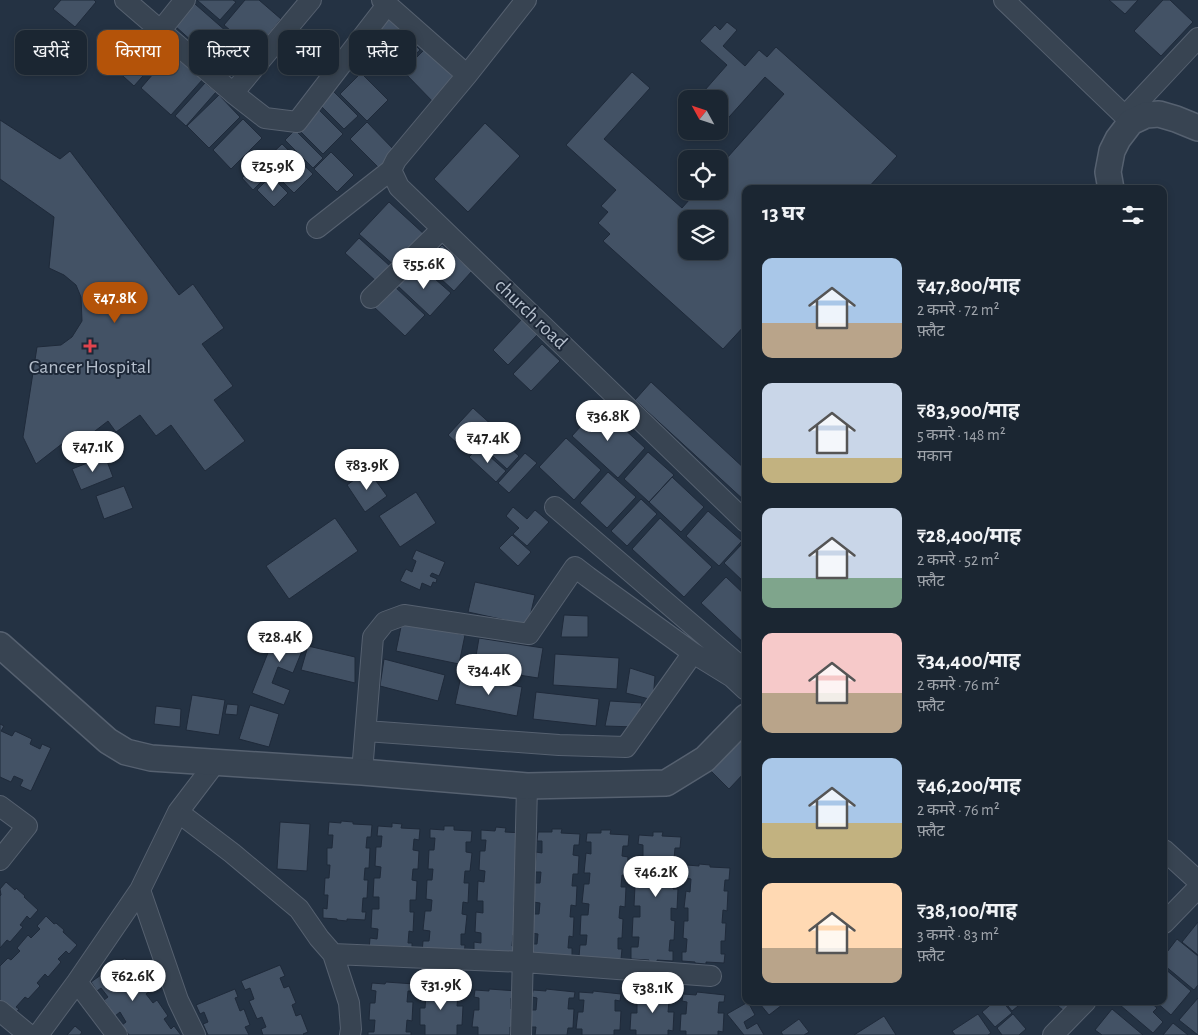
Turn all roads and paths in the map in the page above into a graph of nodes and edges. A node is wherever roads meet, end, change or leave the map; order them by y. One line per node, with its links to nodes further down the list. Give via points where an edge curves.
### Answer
1 (125, 0): 7 (street)
2 (186, 0): 7 (street)
3 (311, 0): 11 (street)
4 (526, 0): 10 (street)
5 (1004, 0): 12 (street)
6 (384, 2): 10 (street); 11 (street, via 297,122 265,118)
7 (161, 30)
8 (1198, 38): 12 (street)
9 (179, 46): 11 (street)
10 (467, 75): 14 (street)
11 (233, 93)
12 (1128, 119): 13 (street, via 1159,114); 15 (street, via 1112,150 1108,172)
13 (1198, 128)
14 (390, 170): 16 (street); 17 (street, church road, via 400,187)
15 (1110, 185)
16 (317, 228)
17 (442, 229): 18 (street); 20 (street, church road)
18 (371, 298)
19 (555, 507): 23 (street)
20 (742, 518)
21 (0, 645): 27 (street, via 108,741 126,752 151,758)
22 (693, 653): 24 (street); 26 (street, via 626,747); 26 (street, via 575,567 529,634 404,615 385,622 373,637)
23 (742, 667)
24 (742, 686)
25 (742, 721): 29 (street, via 705,760 666,783)
26 (366, 731): 28 (street)
27 (216, 762): 28 (street); 31 (street)
28 (362, 772): 29 (street)
29 (527, 786): 39 (street)
30 (0, 806): 33 (street, via 27,826)
31 (178, 812): 36 (street); 38 (street, via 299,909)
32 (1167, 853): 34 (street)
33 (0, 860)
34 (1198, 881)
35 (1198, 888): 37 (street)
36 (140, 890): 41 (street); 47 (street, via 178,1000)
37 (1167, 920)
38 (333, 954): 39 (street); 48 (street, via 349,1002)
39 (524, 962): 40 (street); 49 (street)
40 (711, 976)
41 (76, 982): 45 (street); 46 (street)
42 (1082, 1005): 50 (street)
43 (0, 1012): 44 (street)
44 (29, 1035)
45 (38, 1035)
46 (117, 1035)
47 (195, 1035)
48 (350, 1035)
49 (521, 1035)
50 (1053, 1035)

